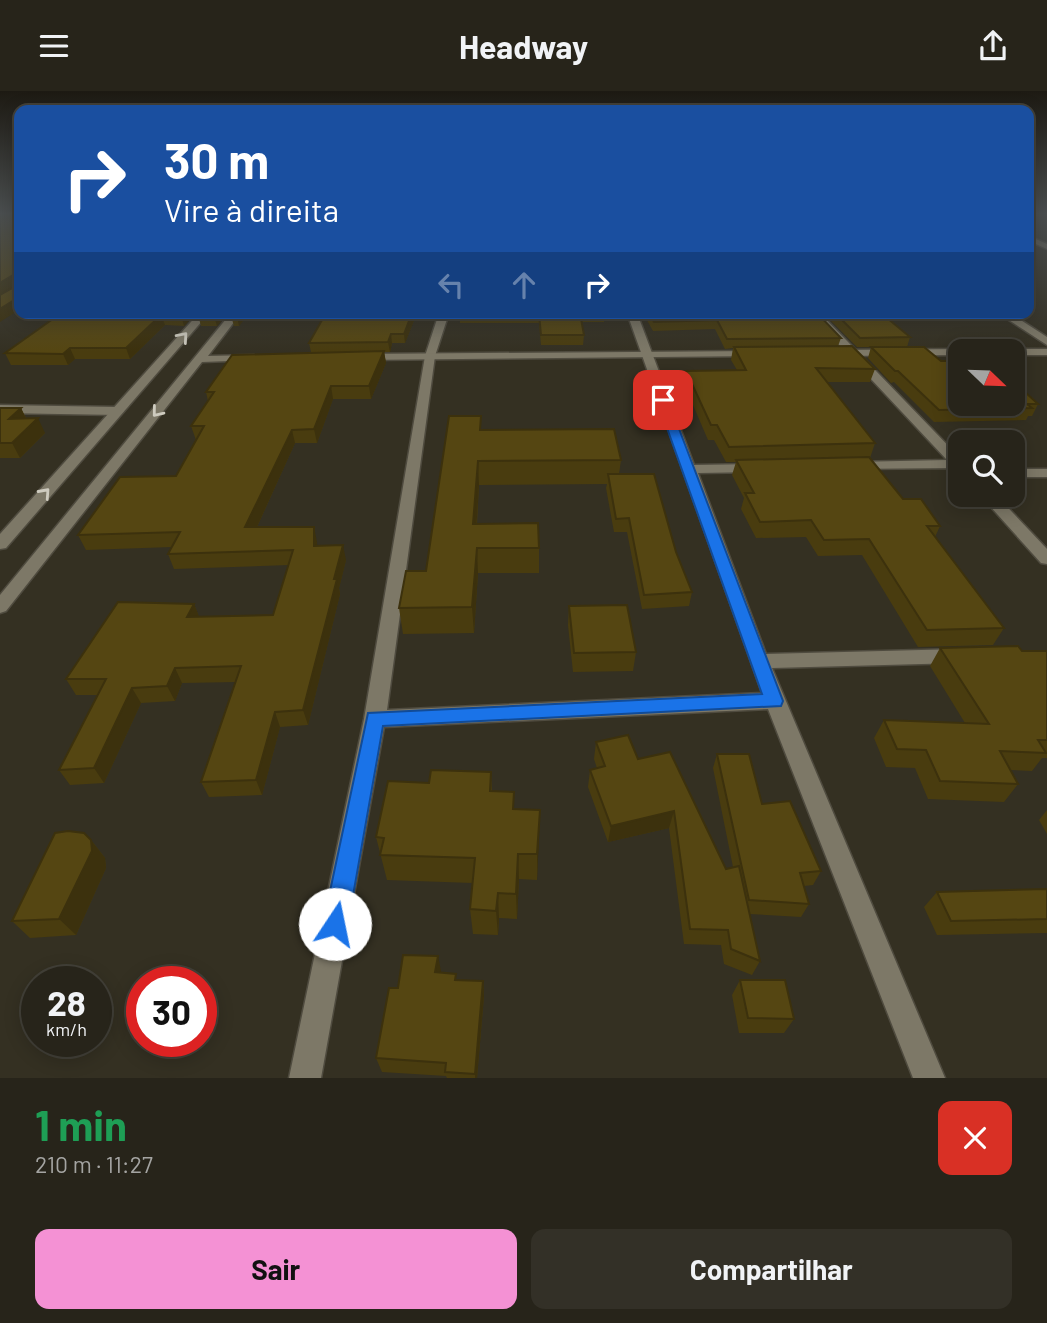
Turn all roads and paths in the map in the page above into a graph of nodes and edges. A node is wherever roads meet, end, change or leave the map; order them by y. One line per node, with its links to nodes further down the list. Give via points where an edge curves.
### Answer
1 (200, 319): 19 (street, one-way to 1)
2 (231, 319): 18 (street)
3 (442, 319): 15 (street)
4 (634, 319): 14 (street)
5 (820, 319): 12 (street)
6 (1012, 319): 7 (street)
7 (1047, 342)
8 (948, 352): 12 (street)
9 (1026, 352): 10 (street)
10 (1047, 352)
11 (825, 353): 12 (street)
12 (852, 353): 22 (street)
13 (770, 354): 14 (street)
14 (646, 355): 15 (street); 26 (street)
15 (430, 356): 16 (street); 36 (street)
16 (348, 357)
17 (267, 358): 18 (street)
18 (200, 359): 19 (street)
19 (166, 378): 21 (street); 32 (street, one-way to 32)
20 (0, 409): 21 (street)
21 (117, 411): 30 (street, one-way to 21)
22 (948, 454)
23 (836, 466): 24 (street)
24 (948, 466)
25 (769, 468): 26 (street)
26 (688, 469): 34 (street)
27 (1025, 473): 28 (street)
28 (1047, 473)
29 (998, 507): 31 (street)
30 (0, 544)
31 (1047, 559)
32 (0, 607)
33 (978, 655): 34 (street)
34 (759, 661): 35 (street)
35 (774, 701): 36 (street); 38 (street)
36 (375, 719): 37 (street)
37 (305, 1078)
38 (929, 1078)

